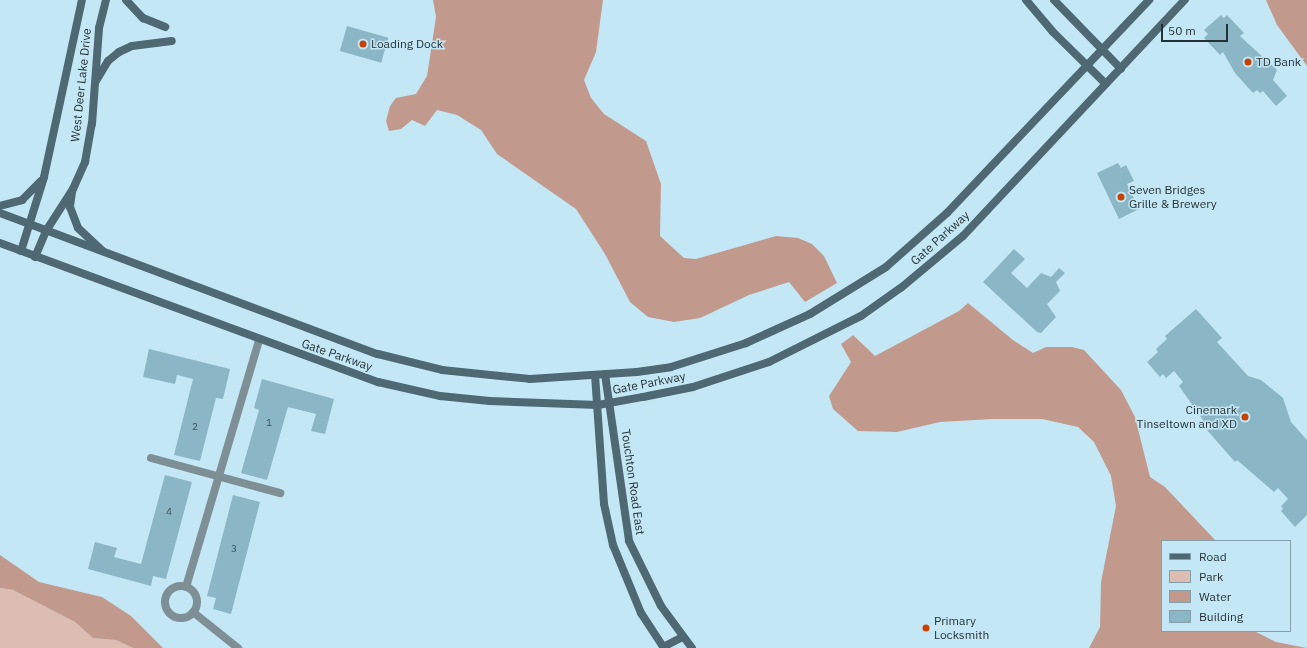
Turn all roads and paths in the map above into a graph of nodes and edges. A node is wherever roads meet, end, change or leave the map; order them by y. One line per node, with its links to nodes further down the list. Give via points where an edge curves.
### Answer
1 (82, 0): 15 (main road, West Deer Lake Drive)
2 (106, 0): 13 (main road, West Deer Lake Drive, via 99,28)
3 (126, 0): 8 (main road, via 143,18)
4 (1026, 0): 11 (main road)
5 (1054, 0): 10 (main road)
6 (1149, 0): 10 (main road, Gate Parkway)
7 (1185, 0): 12 (main road, Gate Parkway)
8 (165, 27)
9 (172, 41): 13 (main road, via 132,46 119,52 108,61)
10 (1102, 50): 11 (main road, Gate Parkway); 12 (main road)
11 (1088, 66): 14 (main road); 26 (main road, Gate Parkway, via 946,213 863,282 810,314 720,353 671,366)
12 (1121, 69): 14 (main road, Gate Parkway)
13 (95, 83): 16 (main road, West Deer Lake Drive, via 85,162)
14 (1106, 84): 28 (main road, Gate Parkway, via 963,236 902,287 861,316 807,345 726,377 693,387)
15 (44, 177): 17 (main road, via 22,200); 19 (main road, West Deer Lake Drive)
16 (73, 189): 20 (main road, West Deer Lake Drive); 24 (main road, via 70,207 78,228 85,238)
17 (0, 206)
18 (0, 213): 19 (main road, Gate Parkway)
19 (31, 225): 20 (main road, Gate Parkway); 22 (main road, West Deer Lake Drive)
20 (46, 231): 23 (main road, West Deer Lake Drive); 24 (main road, Gate Parkway)
21 (0, 243): 22 (main road, Gate Parkway)
22 (21, 251): 23 (main road, Gate Parkway)
23 (36, 257): 25 (main road, Gate Parkway)
24 (112, 257): 27 (main road, Gate Parkway, via 378,354 442,370 530,379)
25 (259, 340): 29 (main road, Gate Parkway, via 378,382 440,396); 31 (street)
26 (606, 374): 27 (main road, Gate Parkway); 28 (main road, Touchton Road East)
27 (595, 375): 29 (main road)
28 (610, 403): 29 (main road, Gate Parkway); 35 (main road, Touchton Road East, via 629,541 648,582)
29 (598, 405): 36 (main road, via 604,504 613,545 641,614)
30 (152, 458): 31 (street)
31 (218, 477): 32 (street); 33 (street)
32 (280, 494)
33 (186, 586): 34 (street, via 196,597); 34 (street, via 175,587 168,593 167,608 178,617)
34 (193, 612): 37 (street)
35 (683, 637): 36 (main road); 38 (main road, Touchton Road East)
36 (663, 647)
37 (238, 648)
38 (692, 648)

